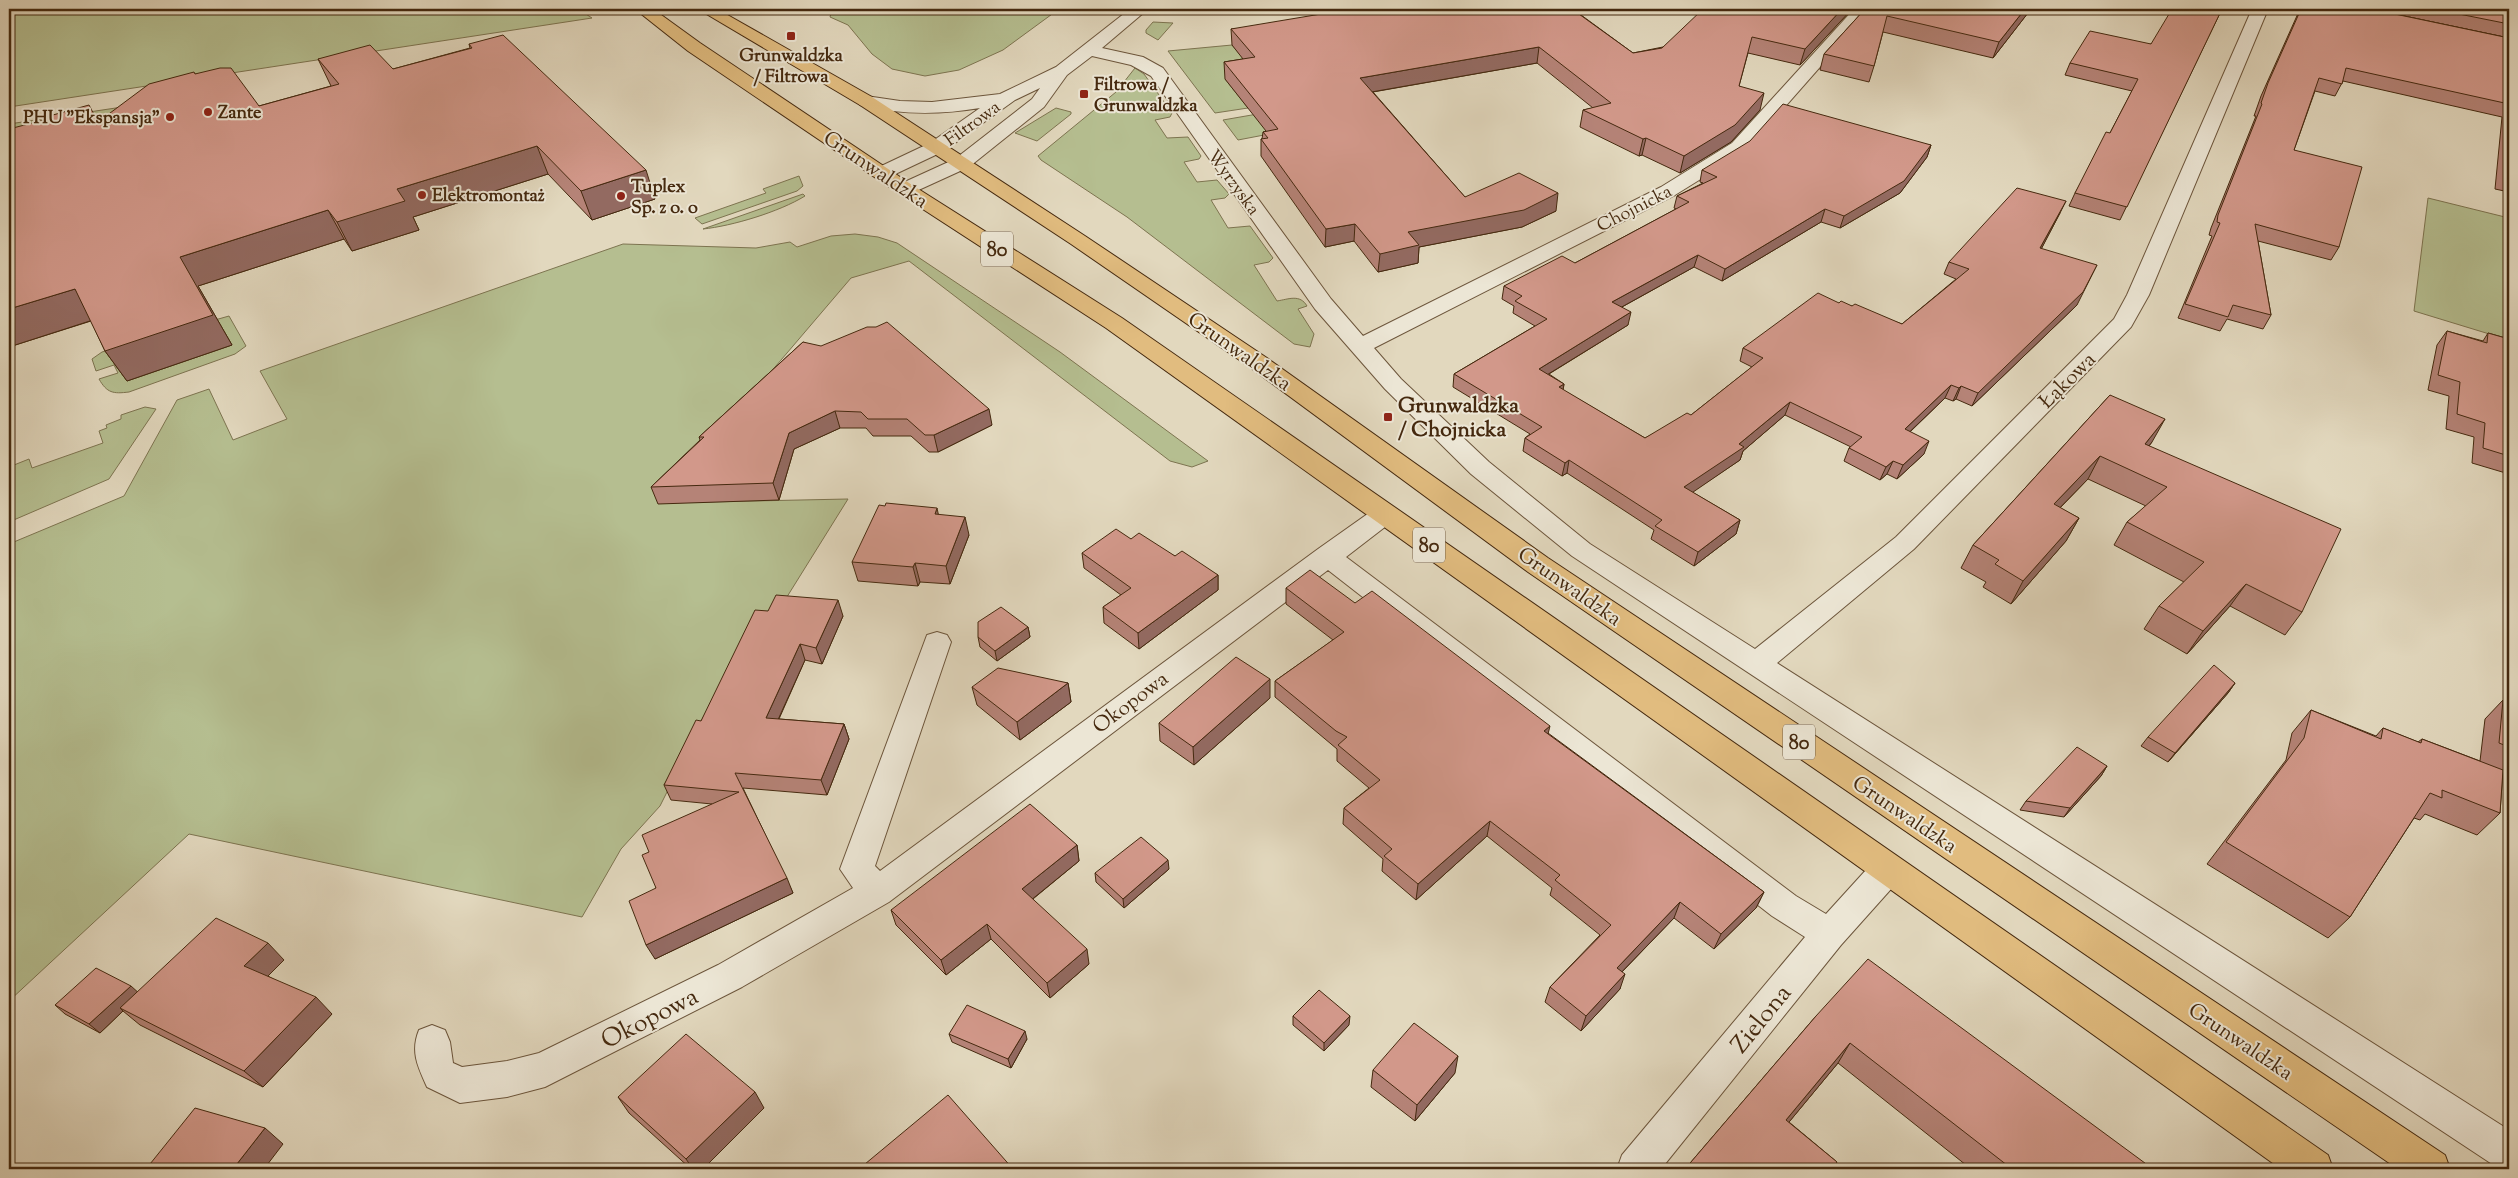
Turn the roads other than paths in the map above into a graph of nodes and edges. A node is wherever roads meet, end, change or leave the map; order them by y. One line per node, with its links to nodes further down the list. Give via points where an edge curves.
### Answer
1 (642, 9): 12 (main road, Grunwaldzka / 80)
2 (706, 9): 9 (main road, Grunwaldzka / 80)
3 (1140, 9): 6 (street, Filtrowa)
4 (1863, 9): 14 (street, Chojnicka, via 1739,147 1668,191)
5 (2260, 9): 18 (street, Łąkowa, via 2138,295 2123,322 1905,543)
6 (1089, 50): 7 (street, Filtrowa); 14 (street, Wyrzyska, via 1137,61 1157,72 1323,304)
7 (1062, 71): 8 (street, Filtrowa); 11 (street, Filtrowa, via 1038,103)
8 (1009, 96): 9 (street, via 927,110); 10 (street, Filtrowa)
9 (866, 101): 10 (main road, Grunwaldzka / 80)
10 (937, 148): 11 (main road, Grunwaldzka / 80); 12 (street, Filtrowa)
11 (962, 163): 13 (street, Filtrowa); 26 (main road, Grunwaldzka / 80, via 1259,363 1538,565)
12 (882, 173): 13 (main road, Grunwaldzka / 80)
13 (905, 189): 15 (main road, Grunwaldzka / 80, via 1114,323)
14 (1360, 346): 18 (street, Wyrzyska, via 1400,391 1522,504 1581,550)
15 (1385, 514): 16 (street, Okopowa); 19 (main road, Grunwaldzka / 80)
16 (1327, 556): 20 (street, Okopowa); 21 (street, via 1784,906)
17 (937, 642): 20 (street, via 857,869)
18 (1755, 664): 23 (street, Wyrzyska)
19 (1888, 869): 21 (street, Zielona); 25 (main road, Grunwaldzka / 80)
20 (877, 892): 22 (street, Okopowa, via 730,976 545,1069 460,1085 440,1075 433,1059)
21 (1829, 934): 24 (street, Zielona)
22 (432, 1042)
23 (2509, 1152)
24 (1636, 1169)
25 (2314, 1169)
26 (2431, 1169)

